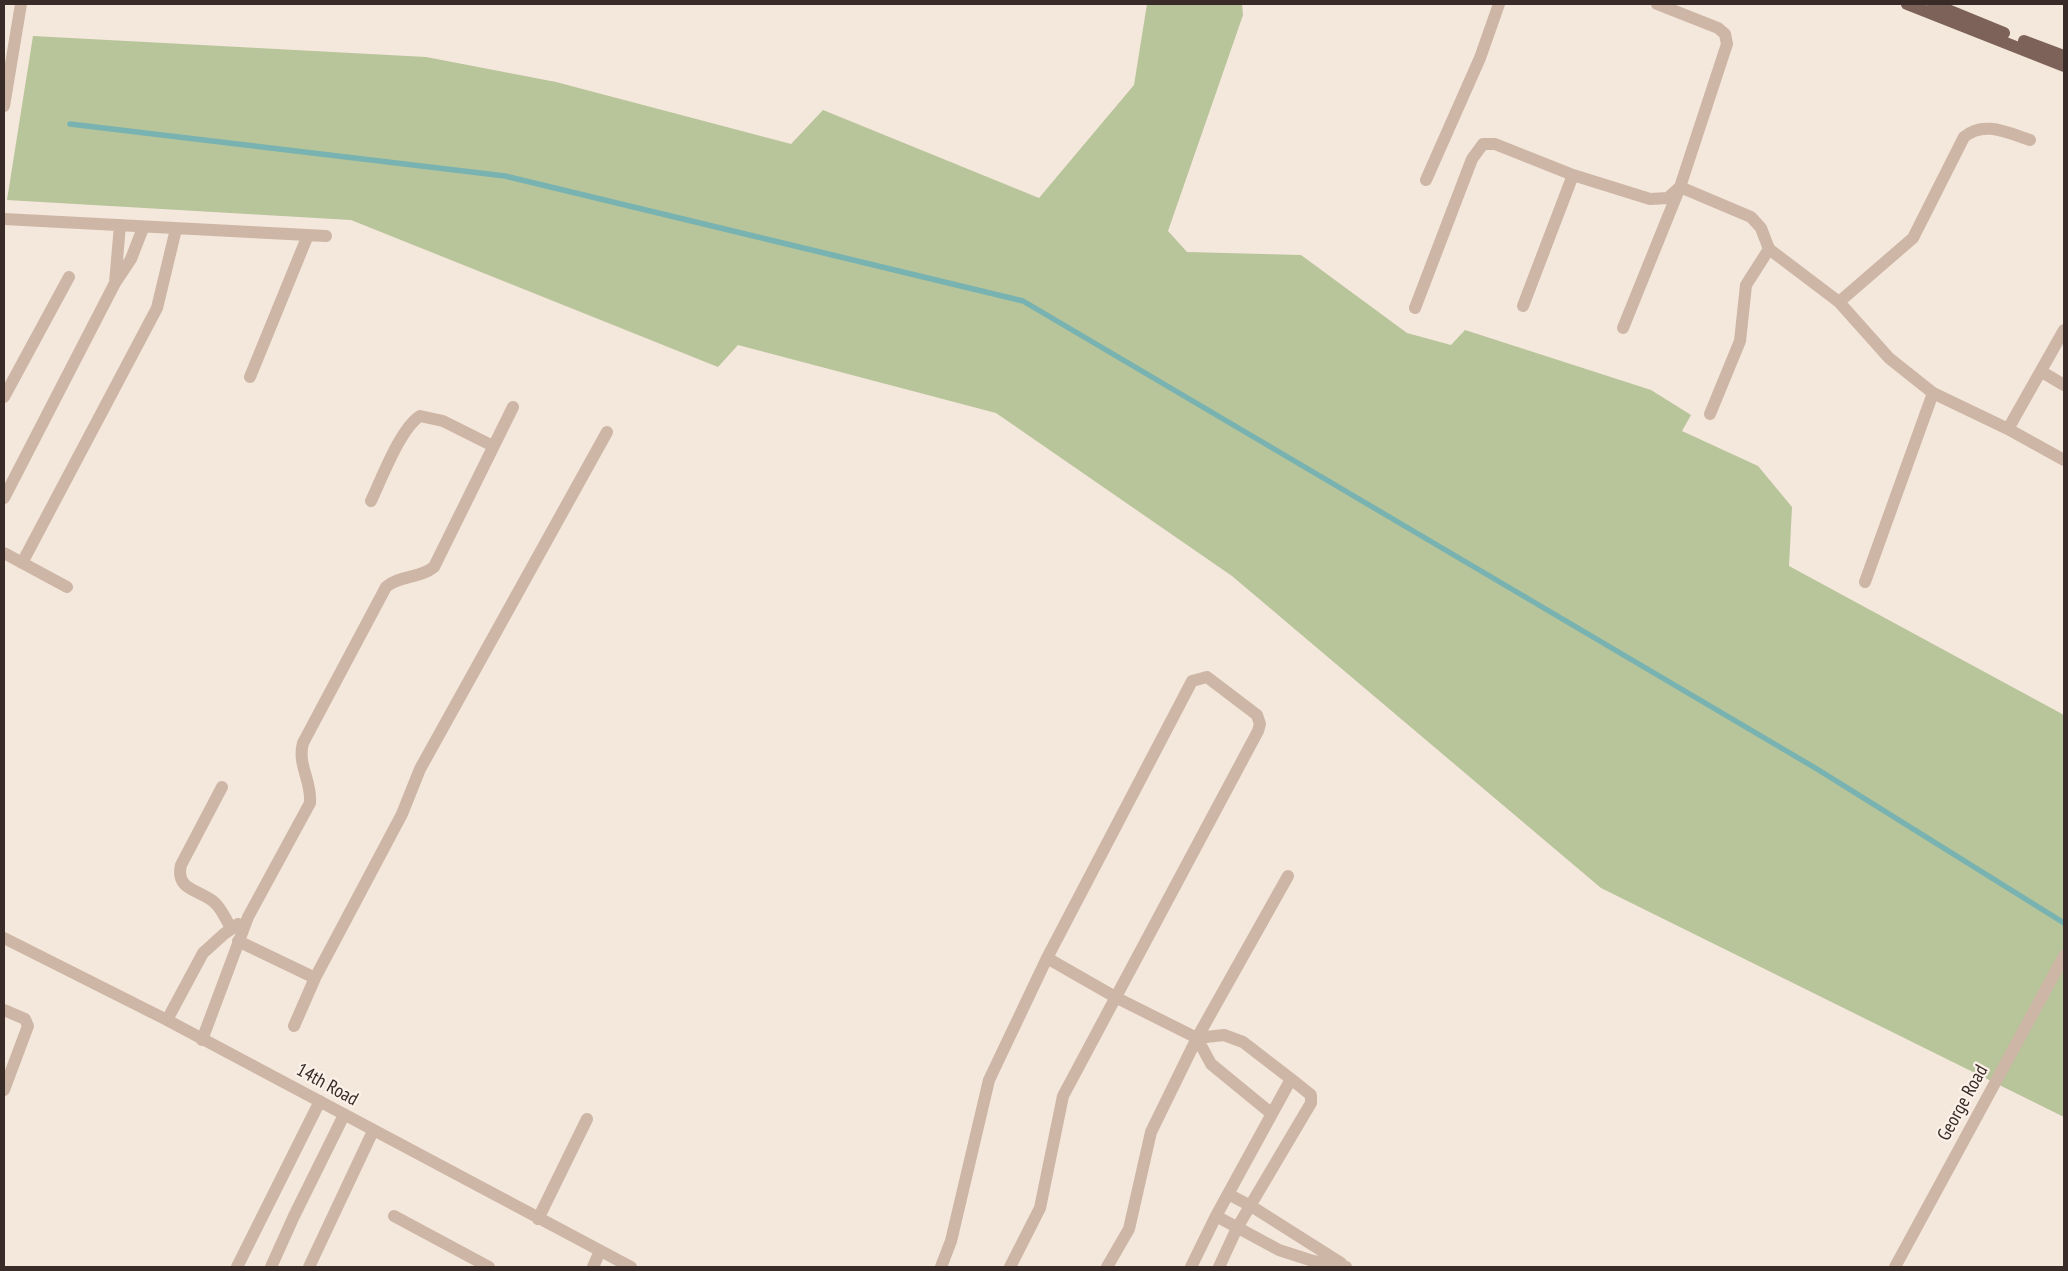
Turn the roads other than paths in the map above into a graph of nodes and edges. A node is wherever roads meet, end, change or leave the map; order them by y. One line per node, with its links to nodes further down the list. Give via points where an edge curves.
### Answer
1 (21, 4): 8 (street)
2 (1499, 4): 11 (street, via 1480,58)
3 (1657, 4): 12 (street, via 1709,23 1727,38)
4 (1907, 4): 7 (main road)
5 (1933, 4): 6 (main road)
6 (2064, 56)
7 (2064, 66)
8 (4, 106)
9 (2030, 140): 22 (street, via 1984,128 1971,131 1964,137 1913,238)
10 (1573, 175): 12 (street, via 1650,199 1668,198); 23 (street); 24 (street, via 1495,144 1483,144 1472,158)
11 (1426, 180)
12 (1680, 187): 19 (street, via 1751,217 1761,228); 25 (street)
13 (4, 219): 14 (street)
14 (120, 225): 15 (street); 21 (street)
15 (143, 228): 16 (street); 21 (street, via 131,259)
16 (176, 229): 17 (street); 41 (street, via 157,308)
17 (308, 235): 18 (street); 28 (street)
18 (326, 236)
19 (1769, 249): 22 (street); 33 (street, via 1746,285 1740,341)
20 (68, 277): 31 (street)
21 (115, 283): 38 (street)
22 (1839, 302): 30 (street, via 1889,358)
23 (1523, 306)
24 (1415, 308)
25 (1623, 328)
26 (2064, 330): 27 (street)
27 (2042, 372): 29 (street); 34 (street)
28 (250, 378)
29 (2064, 385)
30 (1933, 393): 34 (street); 42 (street)
31 (4, 397)
32 (513, 407): 36 (street)
33 (1710, 414)
34 (2008, 429): 37 (street)
35 (607, 432): 52 (street, via 420,769 402,814)
36 (493, 446): 39 (street, via 443,421 420,416 411,423); 46 (street, via 434,567 426,573 393,581 386,587 303,743 302,761 312,791 310,803)
37 (2064, 460)
38 (4, 498)
39 (371, 501)
40 (4, 553): 41 (street)
41 (22, 563): 43 (street)
42 (1865, 582)
43 (67, 587)
44 (222, 787): 47 (street, via 179,874 183,884 214,902)
45 (1288, 876): 57 (street)
46 (248, 917): 47 (street); 49 (street)
47 (232, 928): 55 (street, via 203,953)
48 (4, 938): 55 (street, 14th Road)
49 (238, 941): 52 (street); 58 (street)
50 (2064, 956): 85 (street, George Road)
51 (1047, 958): 53 (street); 53 (street, via 1192,681 1207,677 1257,715 1260,724); 79 (street, via 989,1080 951,1241)
52 (315, 978): 56 (street)
53 (1117, 998): 57 (street); 80 (street, via 1063,1096 1040,1208)
54 (4, 1010): 60 (street, via 25,1019 28,1026)
55 (167, 1020): 58 (street, 14th Road)
56 (294, 1026)
57 (1197, 1038): 59 (street, via 1224,1035 1243,1042); 62 (street, via 1211,1064); 81 (street, via 1151,1132 1129,1229)
58 (202, 1040): 61 (street, 14th Road)
59 (1291, 1079): 62 (street); 67 (street, via 1312,1099)
60 (4, 1090)
61 (320, 1101): 63 (street, 14th Road); 73 (street)
62 (1272, 1114): 66 (street)
63 (344, 1115): 65 (street, 14th Road); 74 (street)
64 (587, 1120): 70 (street)
65 (373, 1131): 70 (street, 14th Road); 75 (street)
66 (1228, 1194): 67 (street); 69 (street)
67 (1251, 1206): 71 (street); 84 (street)
68 (394, 1216): 76 (street)
69 (1216, 1216): 71 (street); 82 (street)
70 (538, 1219): 72 (street, 14th Road)
71 (1237, 1228): 83 (street); 84 (street, via 1279,1250)
72 (600, 1251): 77 (street); 78 (street, 14th Road)
73 (237, 1267)
74 (271, 1267)
75 (309, 1267)
76 (489, 1267)
77 (592, 1267)
78 (630, 1267)
79 (941, 1267)
80 (1010, 1267)
81 (1107, 1267)
82 (1191, 1267)
83 (1218, 1267)
84 (1347, 1267)
85 (1895, 1267)

